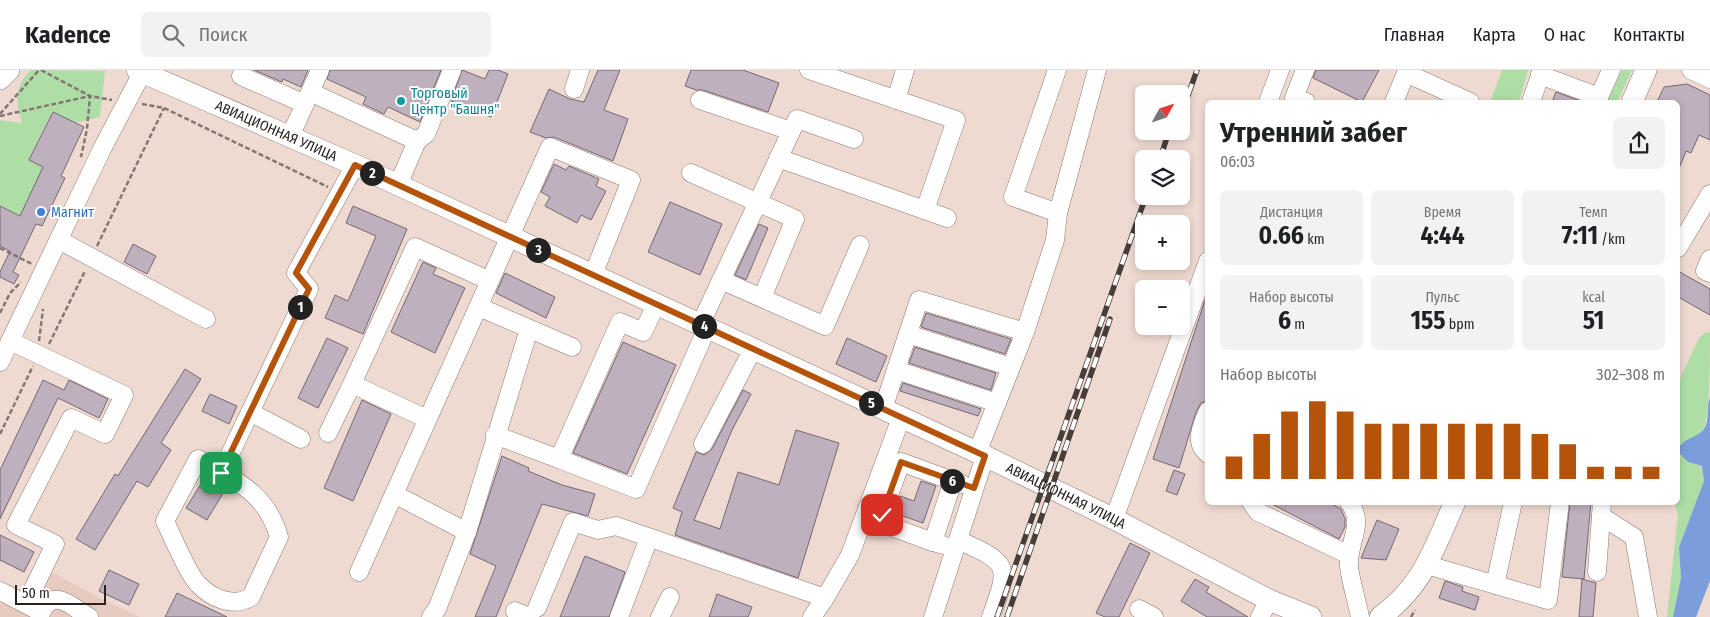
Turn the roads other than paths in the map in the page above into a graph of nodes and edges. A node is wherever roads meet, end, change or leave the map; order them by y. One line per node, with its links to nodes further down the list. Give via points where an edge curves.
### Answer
1 (9, 70): 18 (main road)
2 (320, 70): 21 (street)
3 (452, 70): 34 (street, via 426,134)
4 (580, 70): 20 (street)
5 (906, 70): 23 (street)
6 (1057, 70): 42 (street, via 1013,197)
7 (1097, 70): 42 (street)
8 (1280, 70): 24 (street)
9 (1305, 70): 25 (street)
10 (1611, 70): 29 (street)
11 (1646, 70): 30 (main road)
12 (1691, 70): 19 (street)
13 (812, 71): 23 (street)
14 (1402, 72): 26 (street); 27 (street)
15 (150, 73): 32 (main road, АВИАЦИОННАЯ УЛИЦА); 45 (street, via 127,102)
16 (1541, 73): 28 (street); 29 (street)
17 (241, 76): 21 (street)
18 (0, 79)
19 (1710, 79)
20 (574, 89)
21 (307, 98): 32 (street); 34 (street)
22 (700, 100): 31 (street)
23 (896, 100): 41 (street, via 956,120)
24 (1282, 100)
25 (1283, 100)
26 (1395, 100)
27 (1465, 100)
28 (1532, 100)
29 (1598, 100)
30 (1633, 100)
31 (791, 131): 33 (street, via 797,119); 35 (street)
32 (290, 137): 36 (main road, АВИАЦИОННАЯ УЛИЦА)
33 (854, 139)
34 (417, 141): 38 (street)
35 (778, 158): 40 (street); 41 (street)
36 (355, 165): 38 (main road, АВИАЦИОННАЯ УЛИЦА); 70 (street, via 296,273 309,289)
37 (691, 173): 40 (street)
38 (398, 185): 44 (main road, АВИАЦИОННАЯ УЛИЦА)
39 (1710, 194): 47 (street)
40 (757, 203): 52 (street); 54 (street, via 795,219)
41 (925, 210): 43 (street)
42 (1058, 213): 60 (street, via 1055,240)
43 (947, 218)
44 (511, 237): 51 (main road, АВИАЦИОННАЯ УЛИЦА); 51 (street, via 550,147 631,180); 53 (street)
45 (59, 240): 57 (street); 62 (street)
46 (860, 245): 54 (street, via 825,326)
47 (1680, 245)
48 (1710, 259): 50 (street, via 1705,271)
49 (1205, 270): 91 (street)
50 (1710, 273)
51 (592, 275): 55 (main road, АВИАЦИОННАЯ УЛИЦА)
52 (721, 280): 54 (street); 58 (street)
53 (490, 281): 56 (street); 68 (street, via 416,247)
54 (762, 298)
55 (656, 305): 58 (main road, АВИАЦИОННАЯ УЛИЦА); 80 (street, via 643,332 620,322)
56 (479, 307): 59 (street); 72 (street)
57 (206, 319)
58 (704, 326): 64 (main road, АВИАЦИОННАЯ УЛИЦА); 80 (street, via 636,490)
59 (529, 329): 63 (street); 75 (street)
60 (1025, 332): 61 (street, via 919,300); 66 (street)
61 (908, 334): 66 (street); 67 (street)
62 (10, 341): 65 (street); 104 (street, via 124,395 105,434 71,418 16,525 55,544)
63 (572, 346)
64 (753, 349): 71 (main road, АВИАЦИОННАЯ УЛИЦА); 77 (street)
65 (0, 362)
66 (1011, 367): 69 (street)
67 (896, 370): 69 (street); 71 (street)
68 (352, 384): 72 (street); 74 (street)
69 (997, 403): 79 (street)
70 (250, 412): 76 (street); 81 (street)
71 (892, 414): 79 (main road, АВИАЦИОННАЯ УЛИЦА); 103 (street, via 850,555)
72 (427, 419): 84 (street)
73 (1205, 420): 78 (street, via 1199,438)
74 (328, 433)
75 (495, 435): 80 (street); 92 (street)
76 (300, 439)
77 (703, 444)
78 (1205, 452)
79 (981, 455): 83 (street); 91 (main road, АВИАЦИОННАЯ УЛИЦА)
80 (559, 459)
81 (221, 473): 81 (street, via 257,496 272,515 279,538 251,597 241,602 223,601 197,584 165,521 198,459)
82 (953, 481): 83 (street); 94 (street); 94 (street, via 901,462 882,515 890,526)
83 (974, 488): 95 (street)
84 (394, 494): 92 (street); 98 (street)
85 (1252, 505): 96 (street, via 1258,512)
86 (1352, 505): 96 (street, via 1358,526)
87 (1454, 505): 97 (main road)
88 (1512, 505): 100 (street)
89 (1560, 505): 100 (street, via 1548,600)
90 (1602, 509): 99 (street); 118 (street, via 1634,536)
91 (1114, 518): 105 (main road, АВИАЦИОННАЯ УЛИЦА)
92 (467, 532): 109 (street)
93 (649, 538): 103 (street); 106 (street, via 616,526 598,530 573,522); 110 (street)
94 (933, 542): 95 (street)
95 (956, 544): 113 (street); 114 (street, via 988,554 1001,567 1004,580)
96 (1349, 555): 116 (street)
97 (1427, 564): 100 (street); 117 (main road, via 1404,598)
98 (359, 572)
99 (1597, 572)
100 (1495, 585)
101 (0, 591): 104 (street)
102 (670, 597): 111 (street)
103 (825, 598): 112 (street)
104 (26, 604): 107 (street)
105 (1264, 608): 115 (main road, АВИАЦИОННАЯ УЛИЦА)
106 (527, 612)
107 (44, 615): 108 (street, via 45,604 54,599)
108 (89, 617)
109 (431, 617)
110 (619, 617)
111 (660, 617)
112 (812, 617)
113 (933, 617)
114 (991, 617)
115 (1311, 617)
116 (1360, 617)
117 (1380, 617)
118 (1648, 617)

